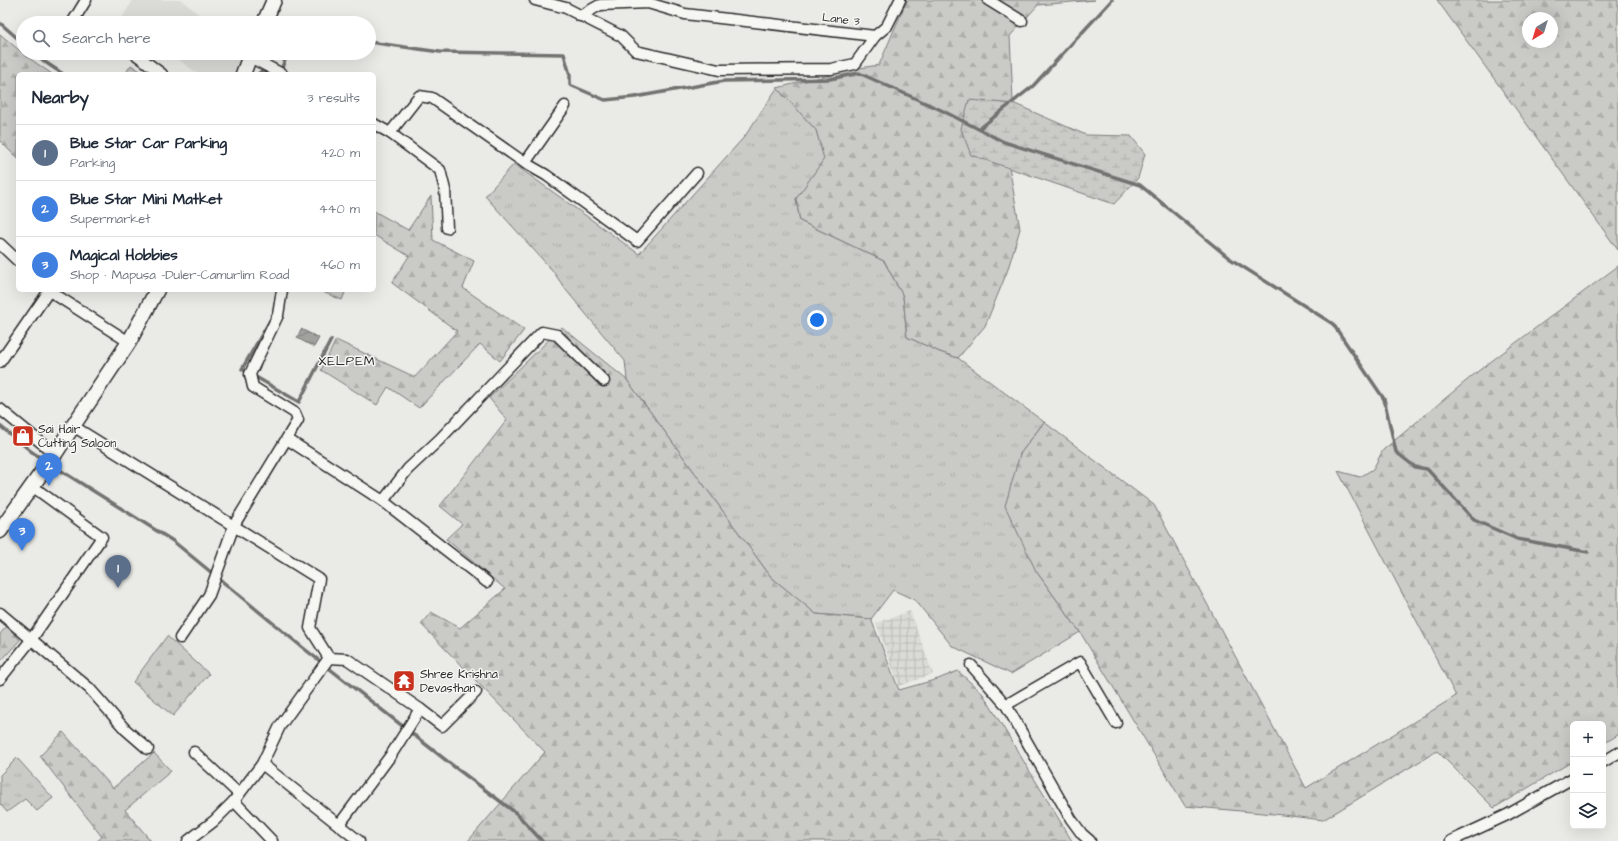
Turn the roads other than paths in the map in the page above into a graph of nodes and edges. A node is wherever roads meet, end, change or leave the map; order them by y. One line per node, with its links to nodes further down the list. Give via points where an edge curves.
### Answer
1 (86, 0): 6 (street)
2 (274, 0): 7 (main road)
3 (535, 0): 8 (street, via 566,8)
4 (900, 0): 10 (street, via 887,26)
5 (988, 0): 9 (street)
6 (76, 16)
7 (267, 16)
8 (580, 16): 10 (street, Lane 3, via 600,5 648,3 685,14); 10 (street, via 621,36 636,51 719,70 831,69 855,64)
9 (1022, 21)
10 (875, 36)
11 (143, 60): 14 (street)
12 (248, 60): 15 (main road)
13 (258, 60): 16 (street)
14 (159, 72)
15 (244, 72)
16 (279, 72)
17 (565, 106): 20 (street)
18 (376, 125): 19 (street)
19 (390, 133): 20 (street, via 419,96 432,98); 22 (street, via 440,170 445,190)
20 (525, 163): 21 (street, via 546,175 638,241)
21 (697, 173)
22 (447, 228)
23 (0, 244): 24 (street)
24 (16, 259)
25 (48, 292): 30 (street)
26 (51, 292): 29 (street)
27 (156, 292): 29 (main road)
28 (282, 292): 34 (street, via 278,315 250,374 253,387 295,413 298,420)
29 (129, 342): 33 (main road)
30 (0, 362)
31 (604, 381): 37 (street, via 557,335 542,332 408,469)
32 (0, 408): 35 (street)
33 (72, 426): 35 (main road); 38 (street)
34 (287, 439): 37 (street); 38 (street)
35 (55, 454): 36 (main road)
36 (32, 486): 39 (main road); 43 (street, via 102,537)
37 (383, 501): 40 (street)
38 (234, 525): 42 (street, via 209,595); 44 (street, via 319,579 310,628)
39 (0, 531)
40 (487, 582)
41 (0, 613): 43 (street)
42 (180, 638)
43 (31, 640): 46 (street); 51 (street, via 89,688 125,729)
44 (329, 658): 49 (street, via 347,659); 55 (street, via 280,726)
45 (970, 665): 48 (street)
46 (0, 678)
47 (476, 692): 49 (street, via 442,726)
48 (1006, 705): 50 (street, via 1080,662); 62 (street, via 1071,818)
49 (420, 709): 58 (street, via 391,755)
50 (1116, 723)
51 (148, 749)
52 (194, 752): 57 (street)
53 (1618, 753): 54 (street)
54 (1606, 760)
55 (262, 764): 57 (street); 58 (street)
56 (1570, 780): 63 (street, via 1506,816)
57 (237, 797): 59 (street, via 214,821); 60 (street)
58 (339, 825): 61 (street)
59 (188, 841)
60 (272, 841)
61 (359, 841)
62 (1090, 841)
63 (1452, 841)

